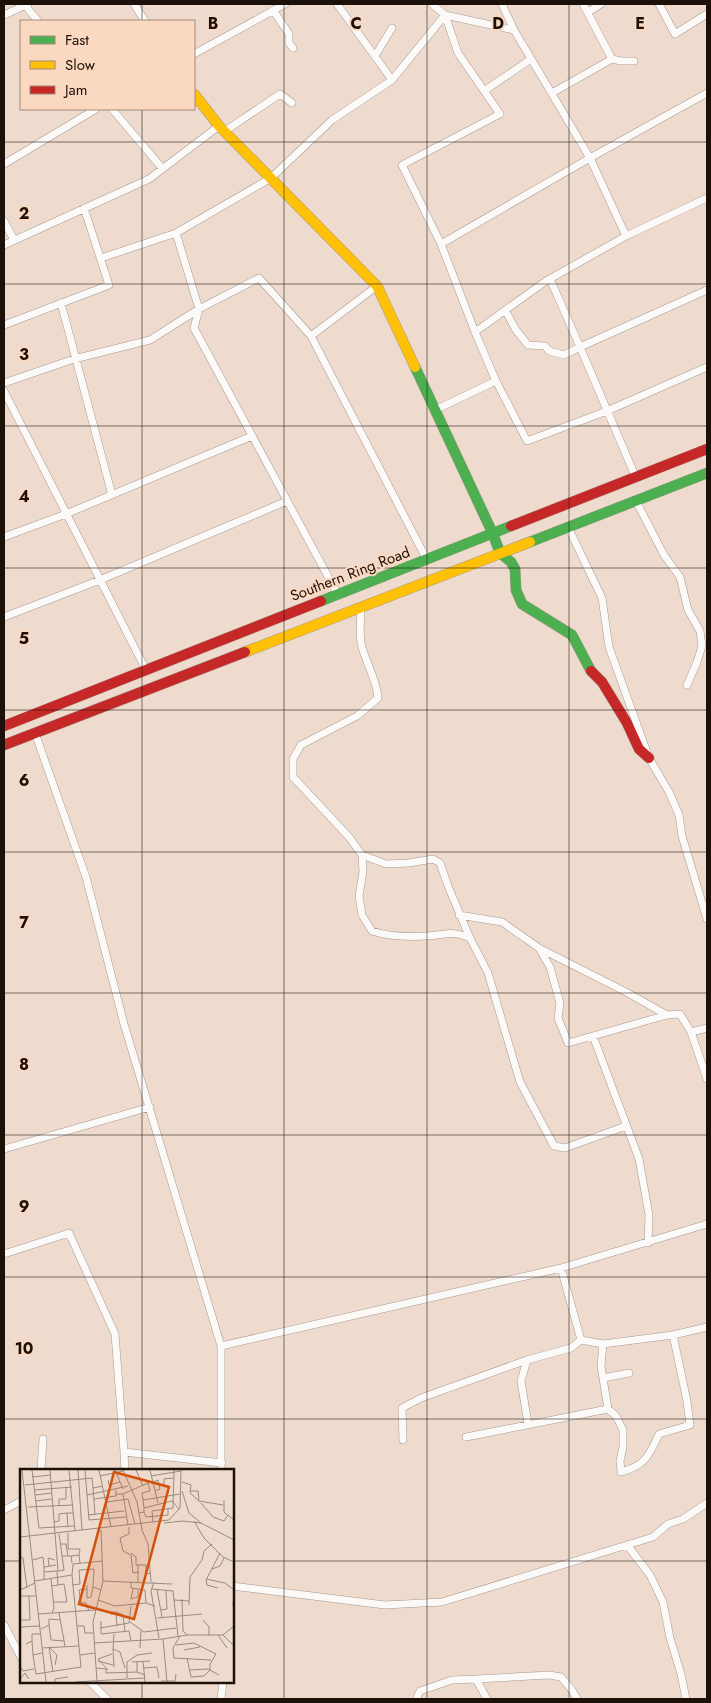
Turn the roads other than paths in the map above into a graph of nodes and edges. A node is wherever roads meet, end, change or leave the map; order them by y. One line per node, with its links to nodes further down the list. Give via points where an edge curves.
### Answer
1 (25, 4): 14 (street); 15 (street)
2 (134, 4): 16 (street)
3 (285, 4): 10 (street)
4 (337, 4): 21 (street)
5 (502, 4): 18 (street)
6 (583, 4): 11 (street)
7 (601, 4): 11 (street)
8 (659, 4): 13 (street, via 675,34)
9 (435, 5): 12 (street)
10 (273, 10): 19 (street, via 289,34); 20 (street)
11 (588, 12): 23 (street)
12 (445, 14): 18 (street); 25 (street); 26 (street, via 458,53)
13 (707, 14)
14 (4, 15)
15 (37, 20)
16 (144, 20)
17 (392, 28): 21 (street)
18 (514, 30): 22 (street)
19 (293, 48)
20 (195, 53)
21 (375, 56): 25 (street)
22 (532, 59): 26 (street); 27 (street)
23 (612, 59): 24 (street); 27 (street)
24 (634, 61)
25 (392, 80): 37 (street, via 332,120)
26 (484, 91): 44 (street, via 500,114 402,165)
27 (552, 93): 34 (street)
28 (707, 93): 34 (street)
29 (195, 95): 33 (main road)
30 (292, 103): 33 (street, via 280,94)
31 (94, 110): 35 (street)
32 (113, 110): 36 (street)
33 (222, 128): 36 (street); 37 (main road)
34 (590, 158): 42 (street); 44 (street)
35 (4, 164)
36 (162, 168): 39 (street, via 149,179)
37 (271, 178): 41 (street); 48 (main road)
38 (707, 198): 42 (street)
39 (84, 208): 43 (street); 46 (street)
40 (4, 221): 43 (street)
41 (176, 233): 46 (street); 51 (street)
42 (626, 236): 47 (street)
43 (14, 240): 45 (street)
44 (440, 244): 54 (street)
45 (4, 245)
46 (100, 258): 50 (street, via 110,285)
47 (550, 279): 52 (street); 56 (street)
48 (377, 286): 55 (street); 62 (main road)
49 (707, 290): 56 (street)
50 (61, 303): 53 (street); 57 (street)
51 (199, 309): 55 (street, via 259,278); 57 (street, via 150,340); 64 (street, via 194,328)
52 (505, 310): 54 (street); 56 (street, via 528,345 545,346 549,351 564,355)
53 (4, 325)
54 (475, 332): 59 (street)
55 (311, 336): 76 (street)
56 (580, 347): 63 (street)
57 (74, 359): 60 (street); 68 (street)
58 (707, 367): 63 (street)
59 (496, 381): 62 (street); 63 (street, via 527,441)
60 (4, 383)
61 (4, 391): 71 (street)
62 (435, 410): 73 (main road)
63 (607, 411): 67 (street)
64 (252, 436): 68 (street); 69 (street)
65 (707, 450): 67 (main road, Southern Ring Road)
66 (707, 474): 70 (main road)
67 (636, 478): 73 (main road, Southern Ring Road)
68 (112, 495): 71 (street)
69 (287, 501): 77 (street); 78 (street)
70 (636, 501): 72 (main road); 82 (street, via 664,555 680,577 688,610 700,631 702,646)
71 (66, 514): 74 (street); 77 (street)
72 (568, 527): 75 (main road); 86 (street, via 602,598 609,648)
73 (493, 534): 75 (main road); 76 (main road, Southern Ring Road)
74 (4, 537)
75 (500, 553): 79 (main road); 86 (main road, via 515,568 516,590 522,604 572,635 592,673 602,682 627,723 639,749)
76 (427, 560): 78 (main road, Southern Ring Road)
77 (100, 580): 80 (street); 81 (street)
78 (338, 595): 81 (main road, Southern Ring Road)
79 (361, 607): 84 (main road); 87 (street, via 360,641 377,686 378,698 357,716 301,745 293,759 292,777)
80 (4, 616)
81 (146, 670): 83 (main road, Southern Ring Road)
82 (686, 685)
83 (4, 726)
84 (35, 733): 85 (main road); 97 (street, via 86,877 124,1024)
85 (4, 745)
86 (649, 758): 89 (street, via 679,815 682,836)
87 (362, 855): 88 (street, via 386,864 433,859 440,863); 90 (street, via 359,896 362,916 372,931 386,936 455,932)
88 (459, 915): 90 (street); 91 (street, via 502,922)
89 (707, 918)
90 (470, 938): 98 (street, via 488,973 520,1082 554,1146 565,1148)
91 (538, 948): 92 (street); 95 (street, via 550,967 560,1002 558,1018 568,1043)
92 (667, 1016): 94 (street, via 680,1014); 95 (street)
93 (707, 1028): 94 (street)
94 (691, 1032): 96 (street)
95 (593, 1036): 98 (street)
96 (707, 1079)
97 (150, 1108): 99 (street); 108 (street)
98 (626, 1126): 101 (street, via 639,1159 645,1190 649,1216)
99 (4, 1150)
100 (707, 1224): 101 (street)
101 (648, 1243): 103 (street)
102 (4, 1254): 117 (street, via 69,1233 115,1334)
103 (561, 1268): 106 (street); 108 (street)
104 (707, 1327): 105 (street)
105 (673, 1335): 107 (street); 112 (street, via 690,1425 659,1434 648,1457 636,1468 621,1472 624,1430)
106 (581, 1340): 107 (street); 109 (street, via 571,1348)
107 (603, 1344): 111 (street)
108 (220, 1346): 118 (street)
109 (528, 1360): 113 (street, via 521,1381); 116 (street, via 420,1398 402,1408)
110 (628, 1373): 111 (street)
111 (603, 1378): 112 (street)
112 (608, 1408): 113 (street)
113 (528, 1424): 114 (street)
114 (466, 1437)
115 (43, 1439): 119 (street)
116 (403, 1440)
117 (124, 1452): 118 (street); 120 (street)
118 (221, 1467)
119 (41, 1469)
120 (125, 1469)
121 (20, 1502): 123 (street)
122 (707, 1503): 124 (street, via 668,1524 653,1537)
123 (4, 1510)
124 (627, 1545): 125 (street, via 442,1602 385,1605); 136 (street, via 650,1575 663,1602)
125 (234, 1586)
126 (4, 1625): 127 (street)
127 (20, 1655)
128 (476, 1679): 133 (street, via 452,1680 420,1691); 134 (street); 135 (street, via 561,1677)
129 (91, 1683): 131 (street)
130 (223, 1683): 132 (street)
131 (107, 1699)
132 (222, 1699)
133 (418, 1699)
134 (487, 1699)
135 (577, 1699)
136 (686, 1699)

